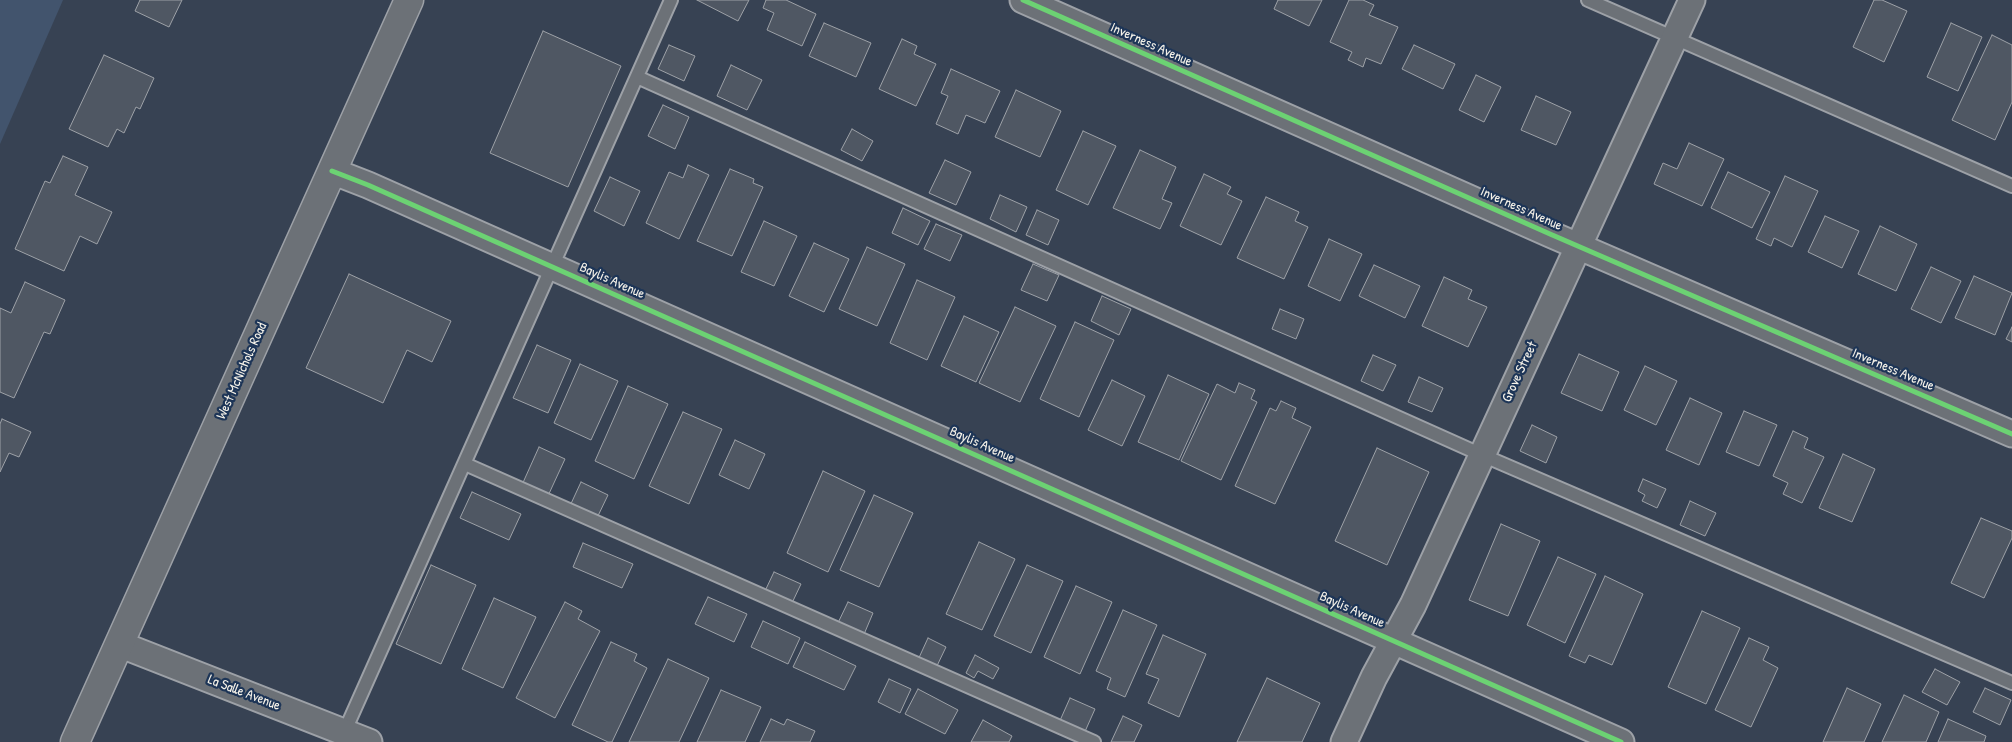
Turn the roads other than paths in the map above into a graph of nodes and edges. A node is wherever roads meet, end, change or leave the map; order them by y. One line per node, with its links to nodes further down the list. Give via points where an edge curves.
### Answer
1 (409, 0): 8 (main road, West McNichols Road)
2 (671, 0): 7 (lane)
3 (1023, 0): 10 (street, Inverness Avenue)
4 (1588, 0): 6 (lane)
5 (1692, 0): 6 (street, Grove Street)
6 (1674, 38): 9 (lane); 10 (street, Grove Street)
7 (637, 77): 11 (lane); 13 (lane)
8 (332, 171): 11 (street, Baylis Avenue); 16 (main road, West McNichols Road)
9 (2012, 186)
10 (1578, 246): 12 (street, Inverness Avenue); 13 (street, Grove Street)
11 (553, 267): 14 (lane); 15 (street, Baylis Avenue)
12 (2012, 434)
13 (1482, 455): 15 (street, Grove Street); 17 (lane)
14 (465, 464): 18 (lane); 21 (lane)
15 (1394, 641): 22 (street, Grove Street); 23 (street, Baylis Avenue)
16 (119, 644): 18 (street, La Salle Avenue); 19 (main road, West McNichols Road)
17 (2012, 683)
18 (342, 736): 20 (street, La Salle Avenue)
19 (75, 742)
20 (369, 742)
21 (1094, 742)
22 (1344, 742)
23 (1621, 742)

